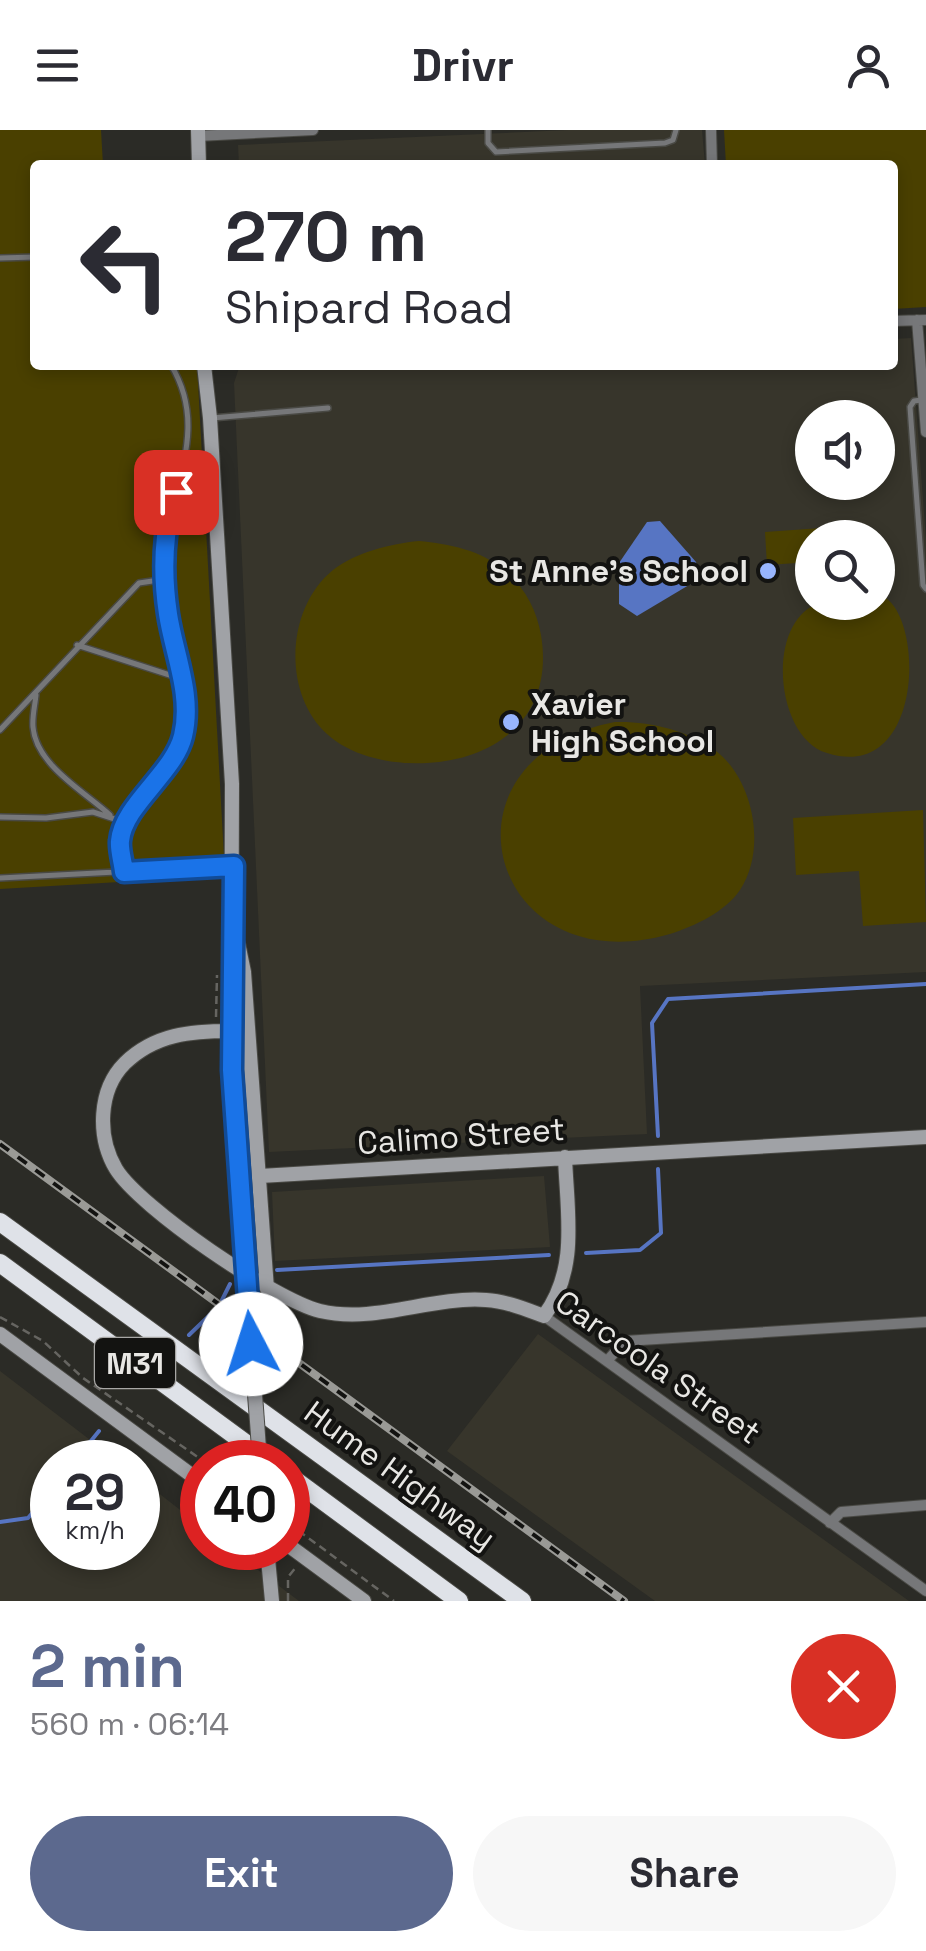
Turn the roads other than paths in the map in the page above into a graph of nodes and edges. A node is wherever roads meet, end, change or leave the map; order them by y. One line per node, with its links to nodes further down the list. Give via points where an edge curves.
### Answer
1 (314, 130): 5 (street)
2 (488, 130): 3 (lane, via 496,152 665,143)
3 (676, 130)
4 (711, 130): 7 (street)
5 (198, 133): 6 (street)
6 (200, 160)
7 (712, 160)
8 (30, 257): 9 (lane)
9 (0, 258)
10 (921, 320): 14 (street)
11 (173, 370): 18 (lane, via 188,438 168,515)
12 (205, 370): 16 (street)
13 (214, 370): 16 (street)
14 (922, 399): 17 (street); 19 (lane, via 910,407)
15 (328, 408): 16 (lane)
16 (210, 418): 27 (street)
17 (926, 432)
18 (166, 579): 20 (lane, via 138,583); 21 (lane)
19 (926, 589)
20 (77, 646): 21 (lane); 22 (lane)
21 (182, 679): 26 (lane, via 182,739)
22 (36, 692): 23 (lane); 24 (lane, via 33,730 42,751)
23 (0, 730)
24 (110, 815): 25 (lane); 26 (lane)
25 (0, 817)
26 (127, 823): 28 (lane, via 120,839)
27 (234, 866): 28 (lane); 30 (street)
28 (124, 872): 29 (lane)
29 (0, 878)
30 (232, 918): 31 (street); 34 (street, via 244,972)
31 (231, 1031): 37 (street, Carcoola Street, via 180,1034 136,1053 109,1088 102,1123 115,1168 132,1188); 43 (street, bridge)
32 (926, 1137): 33 (street, Calimo Street)
33 (564, 1157): 34 (street, Calimo Street); 38 (street, via 566,1276)
34 (260, 1176): 37 (street)
35 (0, 1222): 54 (highway, Hume Highway / M31)
36 (0, 1263): 42 (highway, Hume Highway / M31)
37 (267, 1289): 38 (street, Carcoola Street, via 321,1311 354,1315 487,1300)
38 (544, 1316): 41 (street, Carcoola Street)
39 (926, 1322): 41 (street, via 625,1341)
40 (0, 1334): 44 (street)
41 (607, 1361): 47 (street, Carcoola Street)
42 (241, 1440)
43 (258, 1440)
44 (180, 1466)
45 (310, 1491): 53 (highway, Hume Highway)
46 (926, 1506): 47 (street, via 841,1512)
47 (830, 1523): 50 (street, Carcoola Street)
48 (310, 1561): 52 (street)
49 (269, 1570): 51 (street)
50 (926, 1591)
51 (272, 1601)
52 (364, 1601)
53 (459, 1601)
54 (522, 1601)

